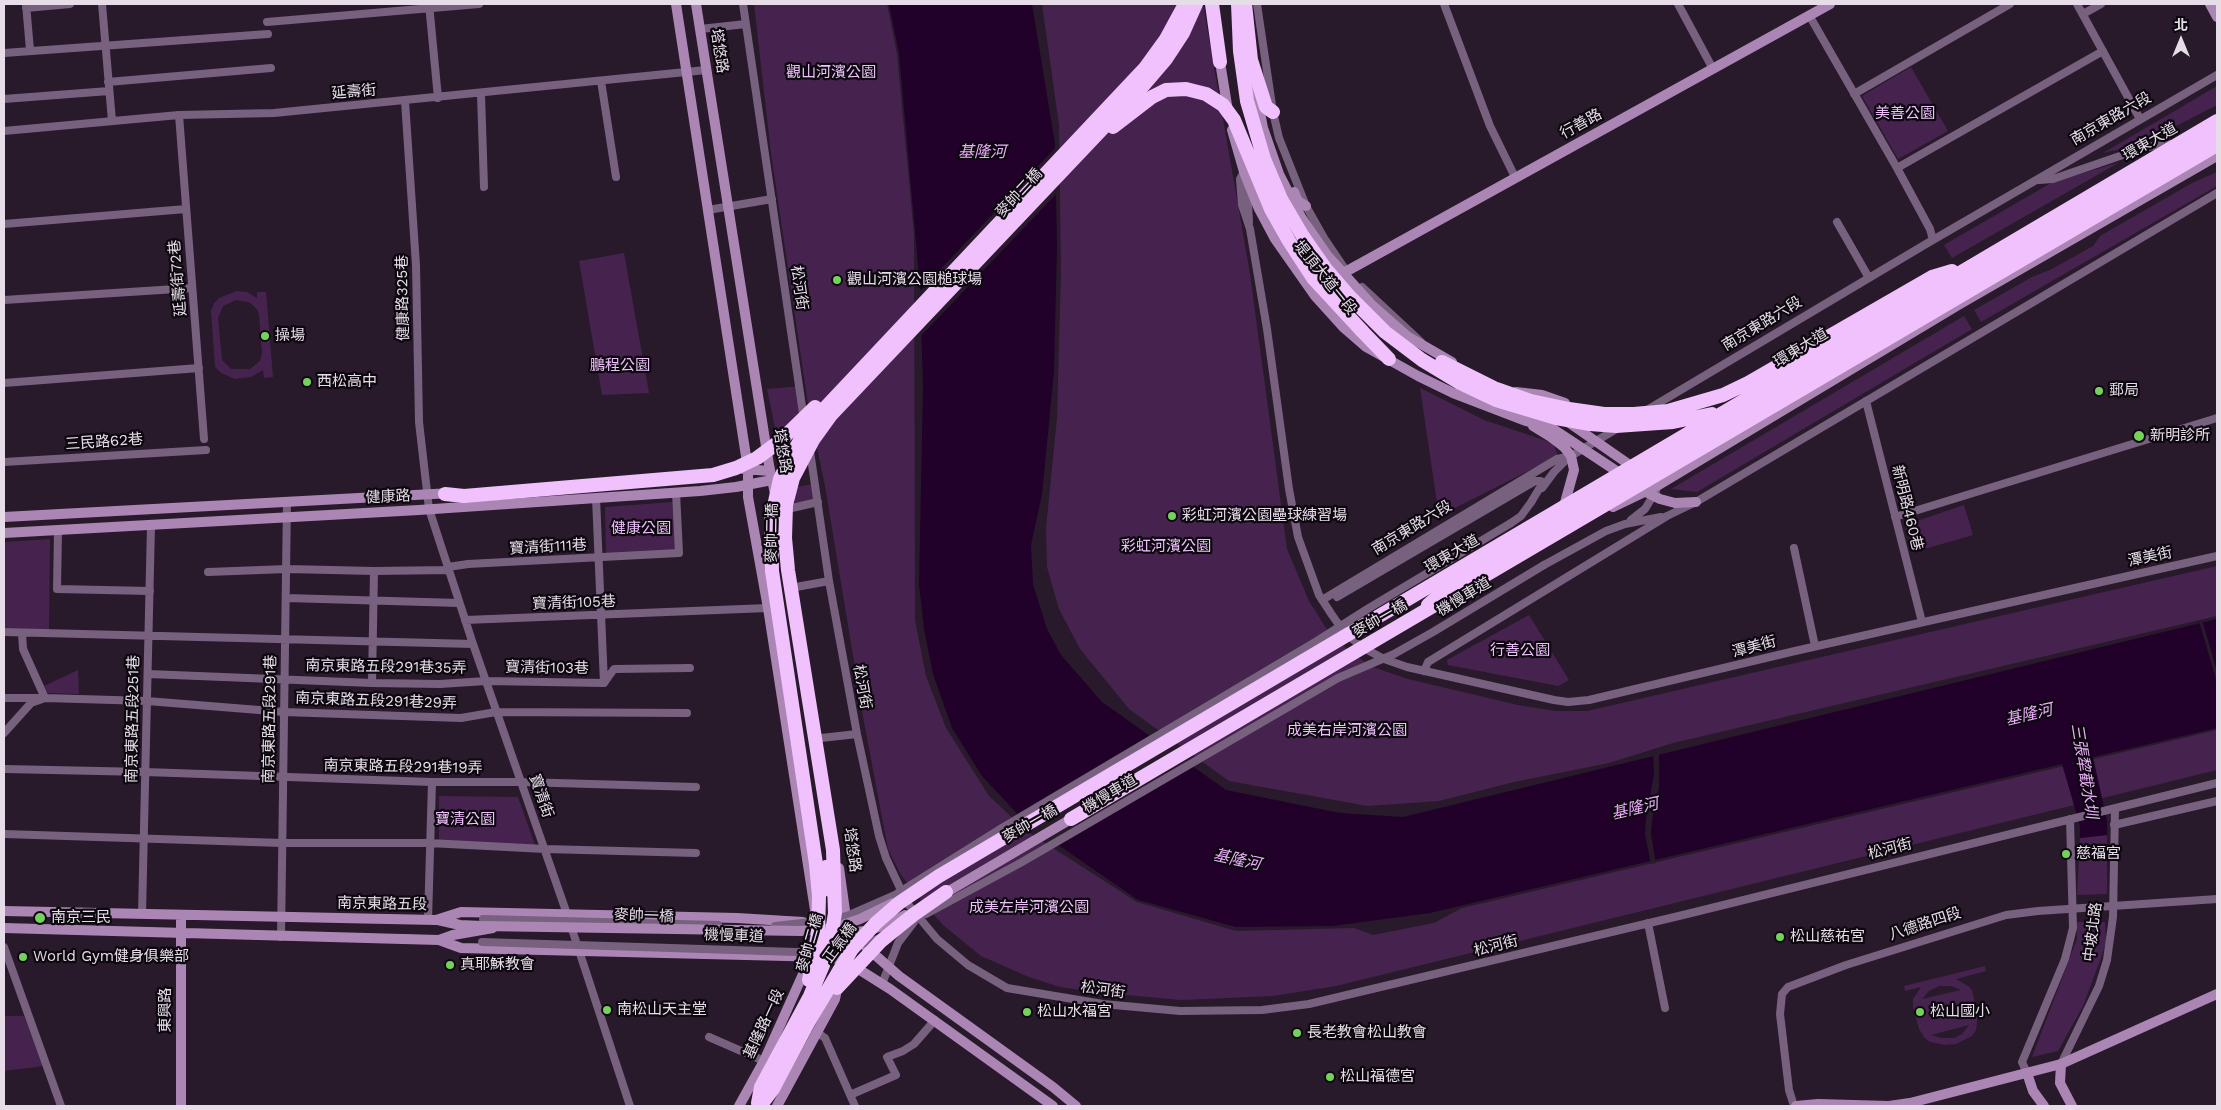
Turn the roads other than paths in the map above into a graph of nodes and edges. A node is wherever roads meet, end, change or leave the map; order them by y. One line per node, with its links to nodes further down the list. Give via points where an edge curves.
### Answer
1 (70, 4): 20 (street)
2 (102, 4): 29 (street)
3 (479, 4): 21 (street)
4 (676, 4): 38 (main road)
5 (696, 4): 27 (main road, 塔悠路)
6 (743, 4): 26 (street, 松河街)
7 (1185, 4): 89 (highway, 麥帥二橋, bridge, via 1145,68)
8 (1196, 4): 55 (highway, 麥帥二橋, bridge, via 1166,59)
9 (1212, 4): 34 (highway, 堤頂大道一段)
10 (1238, 4): 72 (highway, bridge, via 1242,75 1258,142 1281,198 1325,268 1386,332 1422,360 1496,400 1556,418 1590,424 1645,425 1703,417 1765,397 1802,379 2064,225)
11 (1246, 4): 33 (highway, 堤頂大道一段); 77 (highway, bridge, via 1250,74 1260,125 1269,153 1306,228 1359,295 1390,324 1423,350 1494,388 1569,410 1612,414 1668,411 1723,395 1748,383 1932,277)
12 (1257, 4): 48 (street, 堤頂大道一段)
13 (1444, 4): 63 (street, via 1487,118)
14 (1678, 4): 36 (street)
15 (1830, 4): 23 (main road, 行善路)
16 (2010, 4): 44 (street)
17 (2077, 4): 22 (street)
18 (2101, 4): 22 (street)
19 (2210, 4): 24 (main road)
20 (26, 6): 30 (street)
21 (429, 6): 25 (street); 45 (street)
22 (2082, 14): 31 (street)
23 (1809, 15): 36 (main road, 行善路); 44 (street)
24 (2217, 17)
25 (267, 22)
26 (746, 24): 27 (street); 67 (street, 松河街)
27 (700, 30): 37 (main road, 塔悠路)
28 (268, 34): 29 (street)
29 (106, 44): 30 (street); 40 (street)
30 (30, 50): 32 (street)
31 (2103, 51): 50 (street); 60 (street)
32 (4, 53)
33 (1251, 60): 48 (highway, via 1266,107); 58 (main road, 堤頂大道一段, via 1256,99)
34 (1220, 62): 61 (main road, 堤頂大道一段, via 1229,118)
35 (271, 68): 40 (street)
36 (1713, 69): 63 (main road, 行善路)
37 (706, 70): 38 (street, 延壽街); 68 (main road, 塔悠路)
38 (688, 73): 41 (street, 延壽街); 71 (main road)
39 (2217, 74): 50 (street, 南京東路六段)
40 (108, 82): 42 (street)
41 (602, 82): 43 (street, 延壽街); 62 (street)
42 (109, 91): 46 (street); 52 (street)
43 (480, 94): 45 (street, 延壽街); 65 (street)
44 (1854, 94): 60 (street)
45 (438, 98): 47 (street, 延壽街)
46 (4, 99)
47 (405, 101): 49 (street, 延壽街, via 258,114); 110 (street, 健康路325巷, via 416,265 419,422)
48 (1273, 112): 69 (street, 堤頂大道一段, via 1285,154)
49 (179, 115): 52 (street, 延壽街); 70 (street, 延壽街72巷)
50 (2140, 119): 64 (street, 南京東路六段)
51 (2217, 120): 56 (main road); 77 (highway, 環東大道, bridge)
52 (112, 121): 53 (street, 延壽街)
53 (4, 131)
54 (2217, 134): 78 (highway)
55 (1089, 142): 86 (highway, bridge, via 1166,90 1186,89 1206,94 1223,105 1234,120 1271,209 1313,278); 118 (highway, 麥帥二橋, bridge, via 831,415 802,458)
56 (2171, 144): 64 (street, via 2146,146 2052,179); 82 (main road)
57 (2217, 145): 72 (highway, bridge)
58 (1270, 150): 61 (main road, via 1258,156); 69 (main road, via 1281,162 1298,200); 85 (main road, 堤頂大道一段, via 1300,217 1327,255 1372,305 1407,336)
59 (2217, 156): 76 (main road)
60 (1897, 168): 75 (street)
61 (1244, 172): 86 (main road, 堤頂大道一段, via 1275,239 1315,296 1366,347); 142 (street, 潭美街, via 1292,512 1304,558)
62 (616, 177)
63 (1515, 177): 79 (main road, 行善路)
64 (2035, 180): 75 (street, 南京東路六段)
65 (484, 187)
66 (2217, 193): 91 (street)
67 (772, 199): 68 (street); 114 (street, 松河街)
68 (728, 206): 71 (street); 105 (main road, 塔悠路)
69 (1306, 206): 79 (street, 堤頂大道一段)
70 (186, 209): 74 (street); 81 (street, 延壽街72巷)
71 (708, 210): 103 (main road)
72 (2103, 212): 147 (highway, bridge)
73 (1837, 222): 80 (street)
74 (4, 224)
75 (1933, 240): 80 (street, 南京東路六段)
76 (2041, 258): 78 (highway); 108 (main road)
77 (1970, 266): 143 (highway, 環東大道, bridge)
78 (1990, 268): 84 (highway)
79 (1347, 271): 85 (street, 堤頂大道一段)
80 (1870, 278): 92 (street, 南京東路六段)
81 (192, 288): 83 (street); 87 (street, 延壽街72巷)
82 (1916, 294): 84 (highway); 101 (main road)
83 (4, 300)
84 (1904, 319): 136 (highway, bridge)
85 (1424, 346): 90 (main road, 堤頂大道一段)
86 (1389, 359): 94 (main road, 堤頂大道一段, via 1452,393)
87 (199, 368): 88 (street); 95 (street, 延壽街72巷)
88 (4, 382)
89 (844, 386): 111 (highway, bridge, via 823,398 780,441 757,458 713,475 464,496); 230 (highway, 麥帥二橋, bridge, via 809,425 791,456 778,487 771,520 772,571 819,896 818,934 805,995 762,1083)
90 (1513, 391): 92 (main road, via 1542,395 1583,410 1605,413); 96 (main road, 堤頂大道一段, via 1543,406)
91 (1866, 401): 115 (street); 122 (street, 新明路460巷)
92 (1649, 409): 96 (street, 南京東路六段)
93 (2217, 418): 122 (street)
94 (1526, 421): 97 (main road, 堤頂大道一段, via 1554,429); 99 (main road, via 1556,440)
95 (204, 439)
96 (1595, 441): 97 (street, 南京東路六段); 101 (main road, 堤頂大道一段)
97 (1584, 448): 99 (street, 南京東路六段); 104 (main road, 堤頂大道一段)
98 (206, 450): 100 (street, 三民路62巷)
99 (1571, 456): 116 (street, 機慢車道, via 1554,472); 117 (main road, via 1574,470); 142 (street, 南京東路六段, via 1557,459)
100 (4, 462)
101 (1631, 466): 104 (main road); 108 (main road, 堤頂大道一段)
102 (698, 470): 103 (main road, 健康路); 107 (main road); 111 (main road, 健康路)
103 (748, 470): 105 (main road, 健康路); 106 (main road)
104 (1620, 473): 108 (main road, 堤頂大道一段); 117 (main road)
105 (771, 476): 106 (main road, 健康路); 118 (main road, 塔悠路)
106 (748, 485): 107 (main road, 健康路); 144 (main road)
107 (700, 490): 109 (main road, 健康路)
108 (1652, 491): 115 (main road, via 1675,503); 124 (street, 機慢車道, via 1640,514); 208 (main road, 麥帥一橋, bridge, via 1572,526 1528,550 888,924 865,931 825,936 495,928)
109 (676, 492): 112 (main road, 健康路); 130 (street, 寶清街111巷, via 679,553)
110 (427, 494): 111 (main road, 健康路); 113 (main road, 健康路); 119 (street, 寶清街)
111 (445, 494)
112 (596, 498): 119 (main road, 健康路); 130 (street)
113 (287, 501): 120 (main road, 健康路); 123 (street, 南京東路五段291巷)
114 (818, 502): 118 (street); 135 (street, 松河街)
115 (1696, 502): 121 (street)
116 (1530, 504): 142 (street, 機慢車道, via 1541,481 1535,481); 201 (street, 機慢車道, bridge, via 1511,523 1318,641 895,895 847,916 777,926)
117 (1564, 506): 201 (main road, 麥帥一橋, bridge, via 888,906 860,919 834,928 763,932)
118 (783, 508): 137 (main road, 塔悠路); 205 (highway, bridge, via 778,528 779,556 826,867 831,897); 230 (highway, 麥帥二橋, bridge, via 788,570 833,850 835,913 823,965 761,1087)
119 (429, 509): 123 (main road, 健康路); 132 (street, 寶清街)
120 (4, 516)
121 (1667, 516): 124 (street, 機慢車道); 157 (street, via 1428,662)
122 (1895, 517): 148 (street, 新明路460巷)
123 (287, 518): 125 (main road, 健康路); 131 (street, 南京東路五段291巷)
124 (1625, 524): 209 (street, 機慢車道, bridge, via 1544,565 1394,654 1338,678 1022,862 880,939 846,949 796,952)
125 (151, 526): 126 (main road, 健康路); 138 (street, 南京東路五段251巷)
126 (58, 531): 127 (main road, 健康路); 138 (street, via 57,588)
127 (4, 533)
128 (1794, 548): 155 (street)
129 (2217, 556): 148 (street, 潭美街)
130 (600, 558): 132 (street, 寶清街111巷, via 468,564); 145 (street)
131 (286, 569): 133 (street, 寶清街111巷); 134 (street, 寶清街111巷); 139 (street, 南京東路五段291巷)
132 (449, 569): 133 (street, 寶清街111巷); 141 (street, 寶清街)
133 (374, 571): 140 (street)
134 (208, 572)
135 (829, 581): 137 (street); 170 (street, 松河街)
136 (1452, 584): 143 (highway, bridge); 147 (highway, bridge)
137 (796, 587): 171 (main road, 塔悠路)
138 (150, 590): 151 (street, 南京東路五段251巷)
139 (286, 598): 140 (street); 152 (street, 南京東路五段291巷)
140 (374, 601): 141 (street); 153 (street)
141 (459, 602): 146 (street, 寶清街)
142 (1323, 602): 157 (street, 潭美街, via 1344,632 1362,646 1384,659)
143 (1401, 602): 189 (highway, 麥帥一橋, bridge)
144 (768, 608): 145 (street, 寶清街105巷); 203 (main road)
145 (602, 616): 146 (street, 寶清街105巷); 162 (street)
146 (465, 620): 154 (street, 寶清街)
147 (1408, 622): 190 (highway, 麥帥一橋, bridge)
148 (1922, 622): 155 (street, 潭美街)
149 (4, 632): 150 (street)
150 (22, 633): 151 (street); 164 (street, via 23,649)
151 (149, 635): 152 (street); 158 (street, 南京東路五段251巷)
152 (286, 639): 153 (street); 159 (street, 南京東路五段291巷)
153 (373, 642): 154 (street); 161 (street)
154 (473, 644): 160 (street, 寶清街)
155 (1815, 646): 157 (street, 潭美街, via 1657,685 1568,702)
156 (690, 668): 162 (street, 寶清街103巷, via 614,669)
157 (1424, 671)
158 (148, 674): 159 (street, 南京東路五段291巷35弄); 165 (street, 南京東路五段251巷)
159 (285, 679): 161 (street, 南京東路五段291巷35弄); 166 (street, 南京東路五段291巷)
160 (486, 681): 161 (street, 南京東路五段291巷35弄); 162 (street, 寶清街103巷); 167 (street, 寶清街)
161 (372, 683)
162 (604, 683)
163 (4, 698): 164 (street, 南京東路五段291巷29弄)
164 (45, 698): 165 (street, 南京東路五段291巷29弄); 169 (street, via 30,703)
165 (147, 701): 166 (street, 南京東路五段291巷29弄); 173 (street, 南京東路五段251巷)
166 (284, 712): 167 (street, 南京東路五段291巷29弄, via 461,718); 174 (street, 南京東路五段291巷)
167 (496, 712): 168 (street, 南京東路五段291巷29弄); 176 (street, 寶清街)
168 (687, 713)
169 (4, 733)
170 (857, 734): 171 (street); 199 (street, 松河街, via 886,858 907,903)
171 (821, 738): 205 (main road, 塔悠路)
172 (4, 769): 173 (street, 南京東路五段291巷19弄)
173 (146, 772): 174 (street, 南京東路五段291巷19弄); 184 (street, 南京東路五段251巷)
174 (283, 777): 175 (street, 南京東路五段291巷19弄); 185 (street, 南京東路五段291巷)
175 (432, 782): 176 (street, 南京東路五段291巷19弄); 186 (street)
176 (521, 782): 178 (street, 南京東路五段291巷19弄); 187 (street, 寶清街)
177 (2217, 783): 180 (street, 松河街)
178 (696, 788)
179 (2217, 801): 182 (street)
180 (2111, 809): 181 (street, 松河街); 182 (street, 中坡北路)
181 (2073, 818): 193 (street, 中坡北路); 202 (street, 松河街)
182 (2114, 825): 192 (street, 中坡北路)
183 (4, 834): 184 (street)
184 (144, 837): 185 (street); 195 (street, 南京東路五段251巷)
185 (282, 843): 186 (street); 198 (street, 南京東路五段291巷)
186 (429, 843): 187 (street); 200 (street)
187 (545, 850): 188 (street); 196 (street, 寶清街)
188 (696, 853)
189 (939, 876): 230 (highway, 正氣橋, bridge, via 888,912 852,949 773,1089)
190 (946, 892): 230 (highway, 正氣橋, bridge, via 881,941 849,974 802,1038 771,1092)
191 (2217, 899): 192 (street, 八德路四段)
192 (2110, 907): 193 (street, 八德路四段); 222 (street, 中坡北路, via 2109,948 2104,971)
193 (2075, 910): 223 (street, 中坡北路, via 2070,941 2022,1062); 235 (street, 八德路四段, via 2006,915 1788,987 1782,994 1780,1014 1789,1090)
194 (4, 911): 195 (main road, 南京東路五段)
195 (142, 914): 197 (main road, 南京東路五段)
196 (567, 914): 200 (main road, 南京東路五段, via 461,912); 203 (main road, 南京東路五段); 211 (street, 寶清街)
197 (181, 915): 198 (main road, 南京東路五段); 206 (main road, 東興路)
198 (281, 917): 200 (main road, 南京東路五段); 207 (street, 南京東路五段291巷)
199 (919, 918): 202 (street, 松河街, via 937,939 968,965 1007,988 1103,1004 1210,1012 1262,1010 1331,1000); 214 (street, via 909,926 898,943)
200 (432, 920): 201 (main road, 麥帥一橋, via 460,925)
201 (482, 922)
202 (1648, 923): 217 (street)
203 (818, 924): 205 (main road, 南京東路五段); 212 (main road, 基隆路一段)
204 (4, 928): 206 (main road)
205 (848, 932): 213 (main road, 塔悠路); 214 (main road)
206 (182, 934): 207 (main road); 227 (main road, 東興路)
207 (281, 937): 208 (main road)
208 (438, 940): 211 (main road, via 461,948)
209 (482, 942)
210 (4, 947): 226 (street)
211 (580, 952): 212 (main road); 228 (street, 寶清街)
212 (811, 956): 213 (main road); 221 (main road, 基隆路一段)
213 (844, 960): 215 (main road); 219 (main road, via 835,999); 230 (main road, via 821,994)
214 (889, 967): 215 (street); 234 (main road)
215 (882, 984): 218 (main road)
216 (2217, 994): 222 (main road, 八德路四段)
217 (1665, 1008)
218 (935, 1020): 224 (street, via 914,1044 887,1058 896,1075); 233 (main road)
219 (818, 1032): 224 (street, via 825,1038); 231 (main road)
220 (709, 1037): 221 (street)
221 (764, 1061): 229 (main road, 基隆路一段)
222 (2061, 1064): 223 (main road, 八德路四段); 237 (main road, 中坡北路, via 2060,1083)
223 (2027, 1073): 225 (main road, 八德路四段); 236 (main road, 中坡北路)
224 (850, 1095): 232 (street)
225 (1907, 1105): 235 (main road, 八德路四段)
226 (61, 1106)
227 (181, 1106)
228 (630, 1106)
229 (739, 1106)
230 (758, 1106)
231 (777, 1106)
232 (855, 1106)
233 (1053, 1106)
234 (1076, 1106)
235 (1795, 1106)
236 (2044, 1106)
237 (2072, 1106)

